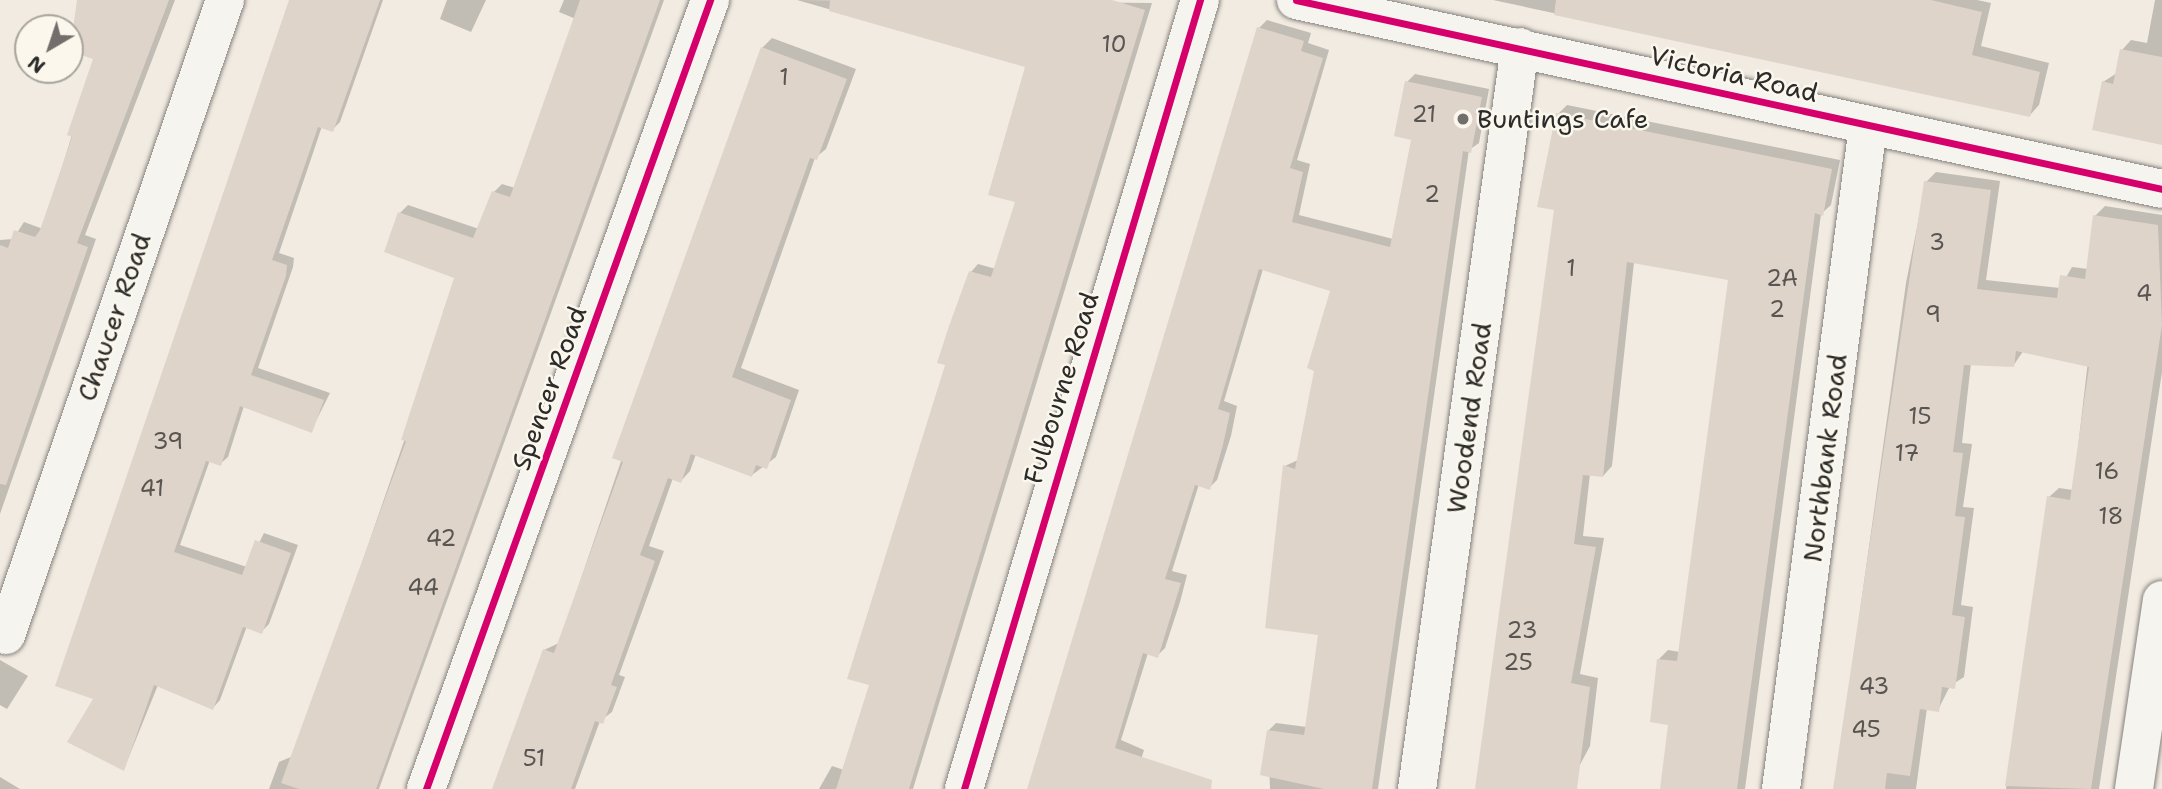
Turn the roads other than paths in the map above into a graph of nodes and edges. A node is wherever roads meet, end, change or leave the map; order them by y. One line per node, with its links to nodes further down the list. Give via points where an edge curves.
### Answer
1 (225, 0): 9 (street, Chaucer Road)
2 (710, 0): 10 (street, Spencer Road)
3 (1200, 0): 11 (street, Fulbourne Road)
4 (1296, 0): 5 (street, Victoria Road)
5 (1520, 47): 6 (street, Victoria Road); 12 (street, Woodend Road)
6 (1868, 126): 7 (street, Victoria Road); 13 (street, Northbank Road)
7 (2162, 189)
8 (2162, 600): 14 (street)
9 (6, 635)
10 (426, 789)
11 (964, 789)
12 (1417, 789)
13 (1782, 789)
14 (2134, 789)

